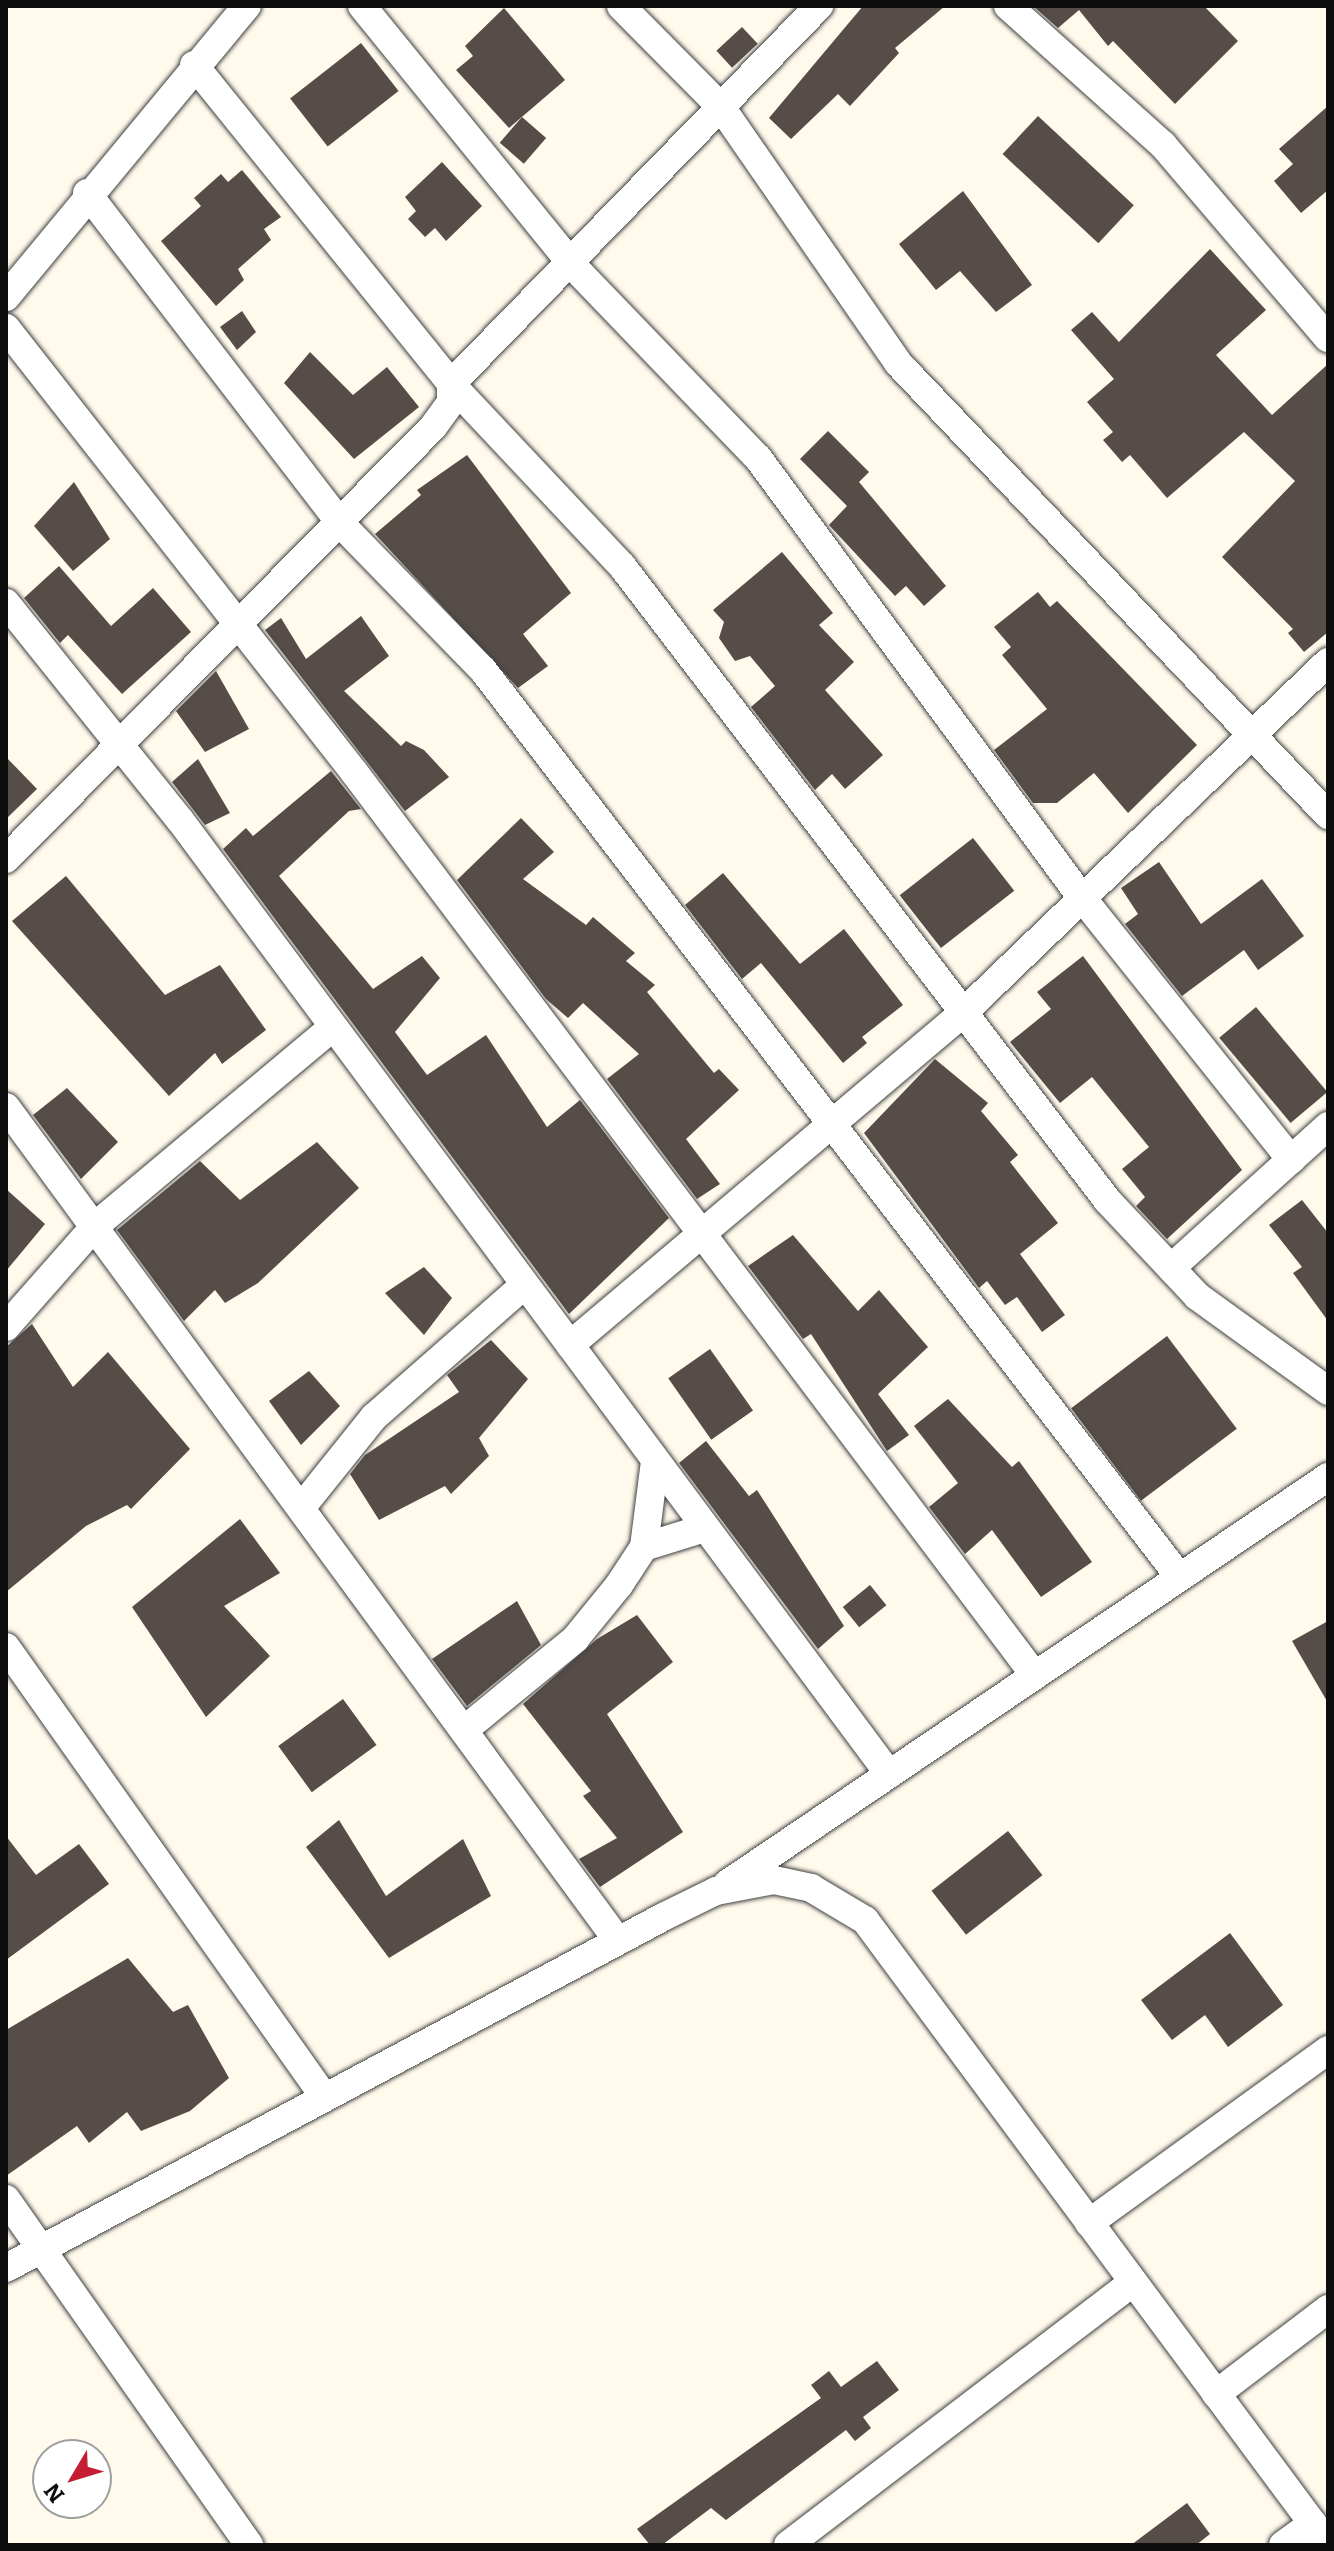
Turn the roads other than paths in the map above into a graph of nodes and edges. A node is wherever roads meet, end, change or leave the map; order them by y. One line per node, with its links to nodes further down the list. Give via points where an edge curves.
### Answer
1 (247, 6): 6 (street)
2 (362, 6): 9 (street)
3 (621, 6): 7 (street)
4 (819, 6): 7 (street)
5 (1008, 6): 12 (street, via 1163,145)
6 (194, 65): 8 (street); 13 (street)
7 (721, 107): 9 (street); 18 (street, via 898,363)
8 (87, 193): 10 (street); 14 (street)
9 (573, 266): 13 (street); 22 (street, via 758,458)
10 (6, 297)
11 (6, 328): 16 (street)
12 (1328, 338)
13 (451, 384): 14 (street, via 451,402 433,427); 23 (street, via 622,566)
14 (339, 522): 16 (street); 26 (street, via 483,670)
15 (6, 603): 19 (street)
16 (240, 626): 19 (street); 30 (street)
17 (1328, 662): 18 (street)
18 (1249, 731): 20 (street); 22 (street)
19 (118, 740): 21 (street); 24 (street)
20 (1328, 815)
21 (6, 859)
22 (1079, 894): 23 (street); 28 (street)
23 (964, 1012): 26 (street); 31 (street, via 1107,1200)
24 (331, 1029): 29 (street); 32 (street)
25 (6, 1107): 29 (street)
26 (831, 1125): 30 (street); 41 (street)
27 (1328, 1126): 28 (street)
28 (1291, 1160): 31 (street)
29 (95, 1226): 33 (street); 38 (street)
30 (700, 1238): 34 (street); 43 (street)
31 (1171, 1268): 35 (street, via 1279,1360)
32 (524, 1285): 34 (street); 38 (street, via 374,1417)
33 (6, 1327)
34 (570, 1345): 36 (street)
35 (1328, 1391)
36 (655, 1461): 39 (street); 40 (street)
37 (1328, 1477): 41 (street)
38 (301, 1508): 44 (street)
39 (705, 1528): 40 (street); 45 (street)
40 (644, 1547): 44 (street, via 575,1639)
41 (1178, 1575): 43 (street)
42 (6, 1647): 49 (street)
43 (1033, 1673): 45 (street)
44 (464, 1730): 47 (street)
45 (889, 1774): 46 (street)
46 (716, 1891): 47 (street); 51 (street, via 774,1880 811,1888 865,1920)
47 (618, 1941): 49 (street)
48 (1328, 2050): 51 (street)
49 (325, 2098): 52 (street)
50 (6, 2199): 52 (street)
51 (1089, 2223): 54 (street)
52 (41, 2250): 53 (street); 58 (street)
53 (6, 2268)
54 (1133, 2282): 56 (street); 59 (street)
55 (1328, 2309): 56 (street)
56 (1216, 2394): 57 (street)
57 (1320, 2534): 60 (street)
58 (249, 2545)
59 (788, 2545)
60 (1283, 2545)

